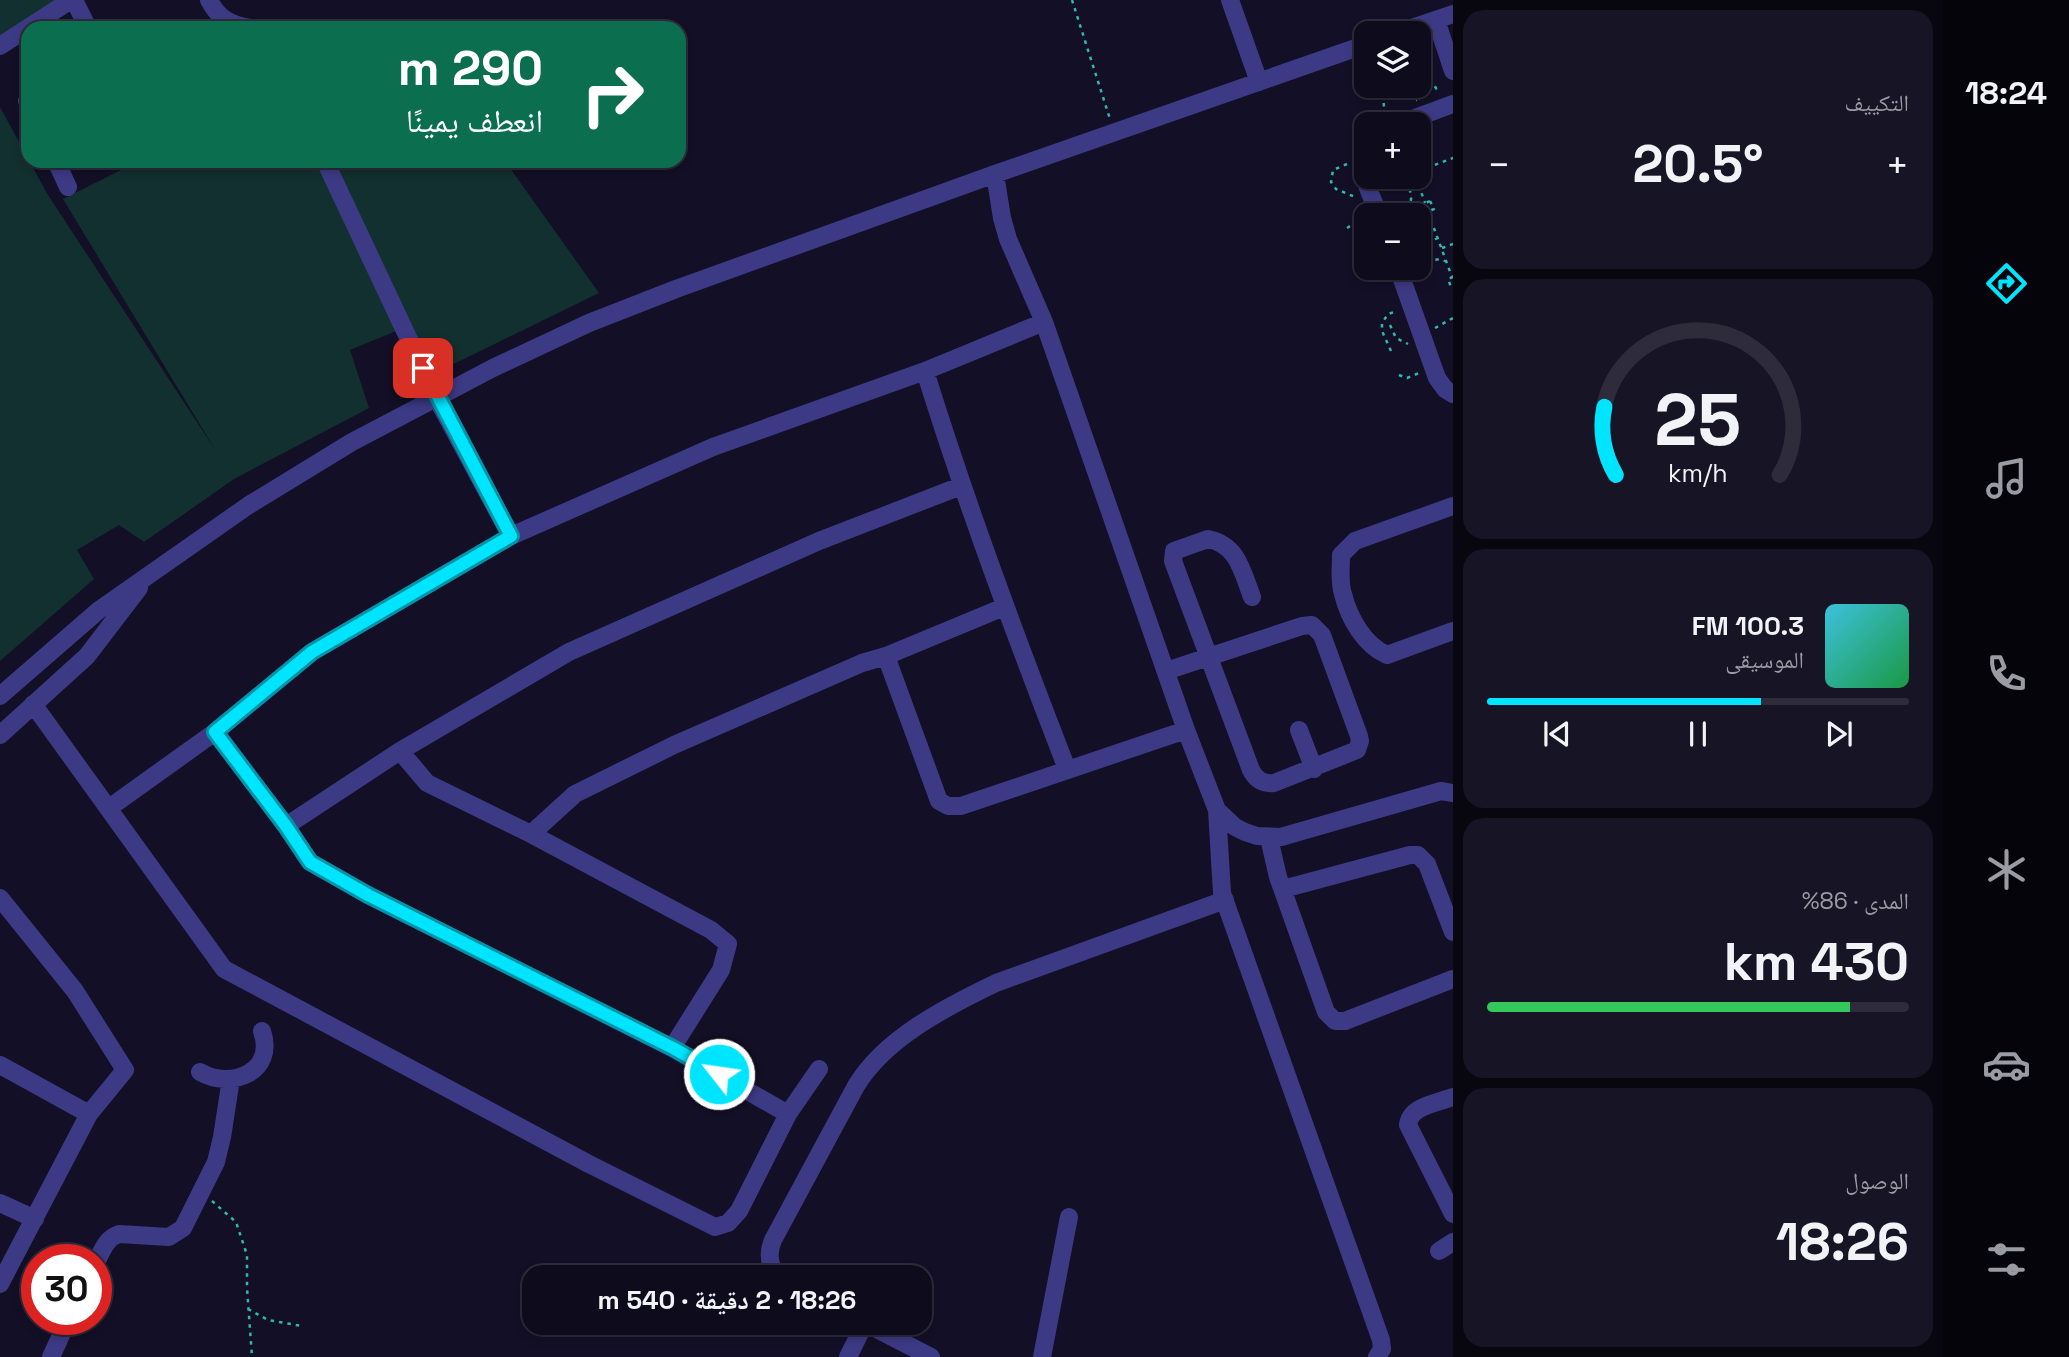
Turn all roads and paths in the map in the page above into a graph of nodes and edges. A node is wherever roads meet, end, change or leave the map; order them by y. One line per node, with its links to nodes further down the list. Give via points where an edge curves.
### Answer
1 (72, 0): 7 (street); 8 (street)
2 (209, 0): 9 (street)
3 (1072, 0): 22 (path)
4 (1230, 0): 15 (street)
5 (1453, 13): 6 (street)
6 (1436, 20): 10 (street); 14 (street)
7 (39, 21)
8 (84, 21)
9 (226, 21)
10 (1431, 22)
11 (21, 33): 12 (street)
12 (0, 46)
13 (1354, 49): 15 (street)
14 (1453, 71)
15 (1259, 82): 22 (street)
16 (1431, 84): 19 (path, via 1437,93)
17 (1411, 98): 18 (path, via 1424,103)
18 (1420, 98)
19 (1433, 99)
20 (1453, 104): 21 (street)
21 (1431, 112)
22 (1115, 132): 27 (street)
23 (1453, 158): 26 (path)
24 (59, 168): 28 (street)
25 (328, 168): 51 (street)
26 (1431, 168)
27 (995, 174): 43 (street, via 1008,239); 51 (street, via 633,305)
28 (68, 187)
29 (1431, 219): 32 (path)
30 (1354, 222): 31 (path)
31 (1347, 228)
32 (1438, 238): 33 (path); 35 (path)
33 (1431, 241)
34 (1453, 244): 35 (path)
35 (1442, 248): 36 (path)
36 (1447, 262): 37 (path); 40 (path, via 1436,259 1426,263)
37 (1453, 277): 39 (path, via 1448,279)
38 (1403, 280): 40 (street)
39 (1453, 287)
40 (1407, 291): 41 (street)
41 (1414, 312): 45 (street); 46 (path, via 1394,311 1383,319 1381,327)
42 (1453, 318): 45 (path)
43 (1044, 322): 48 (street); 61 (street)
44 (1390, 325): 45 (path, via 1396,338)
45 (1419, 339): 50 (street, via 1437,378)
46 (1391, 351)
47 (1421, 369): 49 (path, via 1411,377)
48 (925, 371): 52 (street); 54 (street, via 713,447)
49 (1399, 375)
50 (1453, 394)
51 (436, 397): 54 (street); 55 (street, via 300,473)
52 (961, 486): 57 (street); 68 (street, via 819,541 569,652)
53 (1453, 506): 58 (street, via 1355,541 1341,555 1342,592 1354,622 1374,649 1387,654)
54 (511, 536): 66 (street, via 312,652)
55 (158, 568): 62 (street, via 99,610); 63 (street, via 128,600 96,647)
56 (1252, 597): 60 (street, via 1235,555 1226,546 1204,540 1174,551 1173,561)
57 (1004, 607): 59 (street); 69 (street)
58 (1453, 631)
59 (886, 656): 69 (street, via 939,801 961,806); 75 (street, via 687,740 575,794)
60 (1209, 656): 61 (street); 70 (street, via 1257,779 1274,783); 70 (street, via 1307,625 1319,631 1360,741 1353,754)
61 (1166, 671): 64 (street)
62 (0, 696)
63 (33, 704): 67 (street); 72 (street)
64 (1186, 730): 69 (street); 73 (street)
65 (1299, 730): 70 (street)
66 (215, 732): 72 (street); 74 (street)
67 (0, 735)
68 (400, 751): 74 (street); 75 (street, via 427,783)
69 (1067, 769)
70 (1314, 769)
71 (1453, 793): 76 (street, via 1441,791)
72 (109, 808): 90 (street, via 224,969 715,1227 728,1223 738,1211)
73 (1217, 810): 76 (street, via 1235,827); 78 (street)
74 (286, 826): 83 (street, via 310,862)
75 (531, 834): 83 (street, via 711,930 728,944 720,970)
76 (1269, 838): 77 (street)
77 (1283, 889): 80 (street, via 1418,855 1427,864); 81 (street, via 1326,1012 1335,1021)
78 (1225, 900): 97 (street, via 996,983 888,1047 856,1086 773,1240); 109 (street, via 1381,1340)
79 (3, 909): 89 (street, via 75,991 125,1070)
80 (1453, 932)
81 (1453, 979)
82 (262, 1031): 87 (street, via 265,1045 258,1066)
83 (673, 1048): 90 (street)
84 (0, 1065): 89 (street)
85 (819, 1069): 90 (street)
86 (200, 1072): 87 (street, via 215,1079)
87 (231, 1079): 91 (street, via 220,1150)
88 (1453, 1097): 93 (street, via 1415,1111 1408,1125)
89 (89, 1114): 95 (street)
90 (788, 1114)
91 (202, 1191): 96 (street, via 179,1232 164,1237 119,1234); 99 (path, via 238,1227 247,1255)
92 (0, 1203): 95 (street)
93 (1453, 1214)
94 (1069, 1217): 108 (street)
95 (35, 1219): 98 (street)
96 (107, 1244)
97 (772, 1265)
98 (0, 1284)
99 (248, 1309): 100 (path, via 268,1320); 105 (path)
100 (302, 1326)
101 (61, 1335): 104 (street)
102 (859, 1335): 106 (street)
103 (888, 1335): 107 (street)
104 (51, 1357)
105 (252, 1357)
106 (848, 1357)
107 (931, 1357)
108 (1042, 1357)
109 (1377, 1357)

